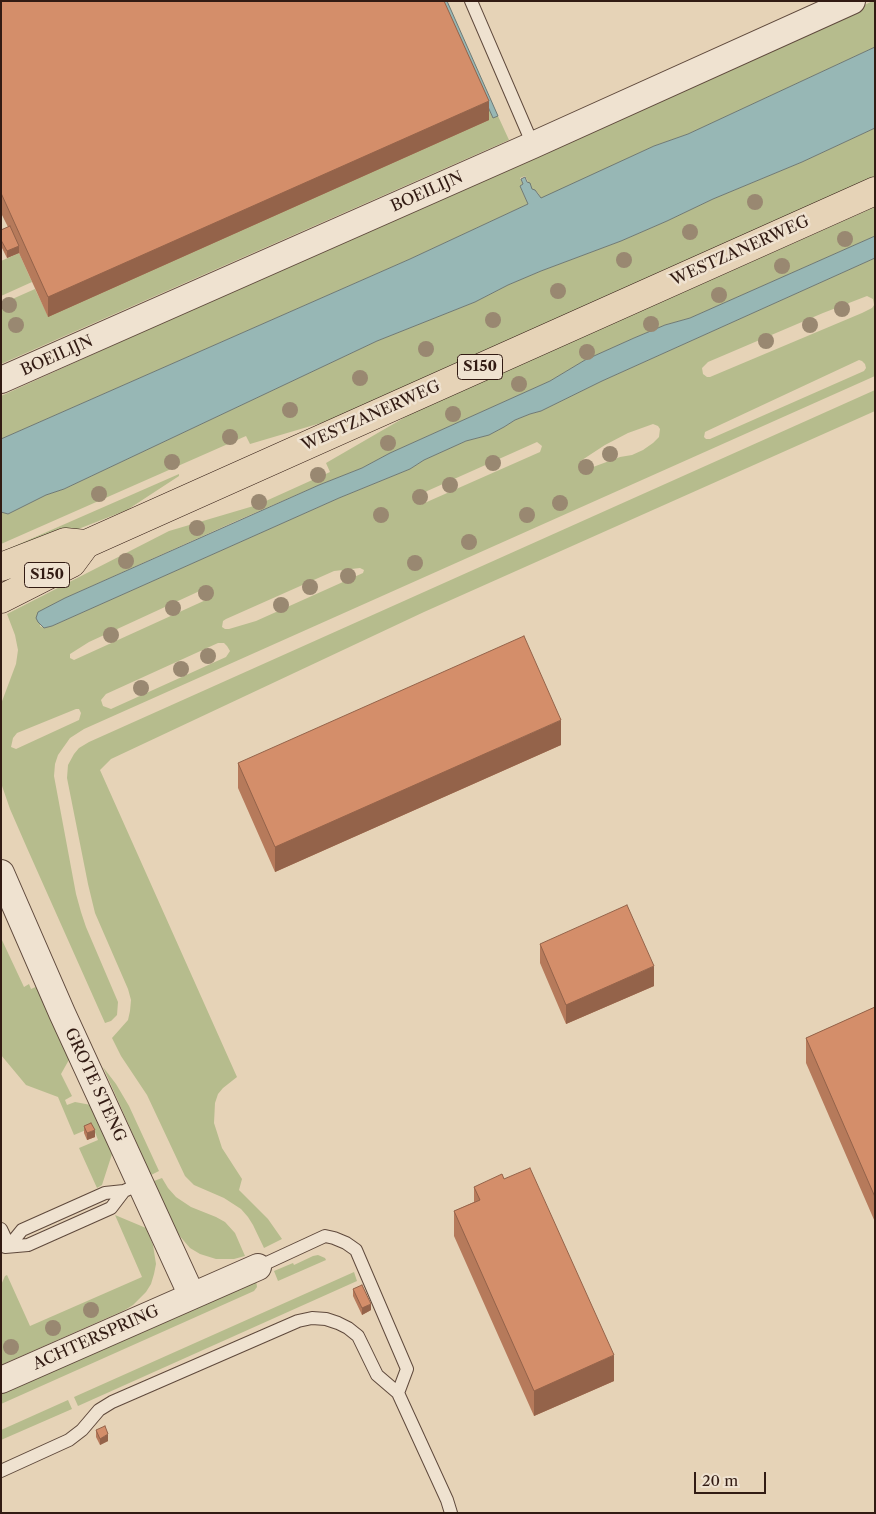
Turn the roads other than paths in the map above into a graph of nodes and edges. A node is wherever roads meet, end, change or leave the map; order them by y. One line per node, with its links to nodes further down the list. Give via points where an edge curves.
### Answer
1 (471, 1): 3 (lane)
2 (852, 1): 3 (street, BOEILIJN)
3 (533, 145): 5 (street, BOEILIJN)
4 (875, 191): 6 (main road, WESTZANERWEG / S150)
5 (1, 380)
6 (86, 544): 7 (main road, WESTZANERWEG / S150, via 65,542); 8 (main road, WESTZANERWEG / S150, via 72,563)
7 (1, 567)
8 (1, 599)
9 (1, 873): 10 (street, GROTE STENG)
10 (132, 1187): 12 (lane, via 112,1208 28,1245); 14 (street, GROTE STENG)
11 (1, 1229): 12 (lane)
12 (5, 1248)
13 (258, 1267): 14 (street, ACHTERSPRING); 16 (lane, via 325,1236 356,1250 408,1369)
14 (192, 1296): 15 (street, ACHTERSPRING)
15 (1, 1380)
16 (398, 1393): 17 (lane, via 377,1375 358,1336 348,1328 326,1319 298,1320 112,1402 99,1410 69,1440); 18 (lane)
17 (1, 1471)
18 (451, 1513)

